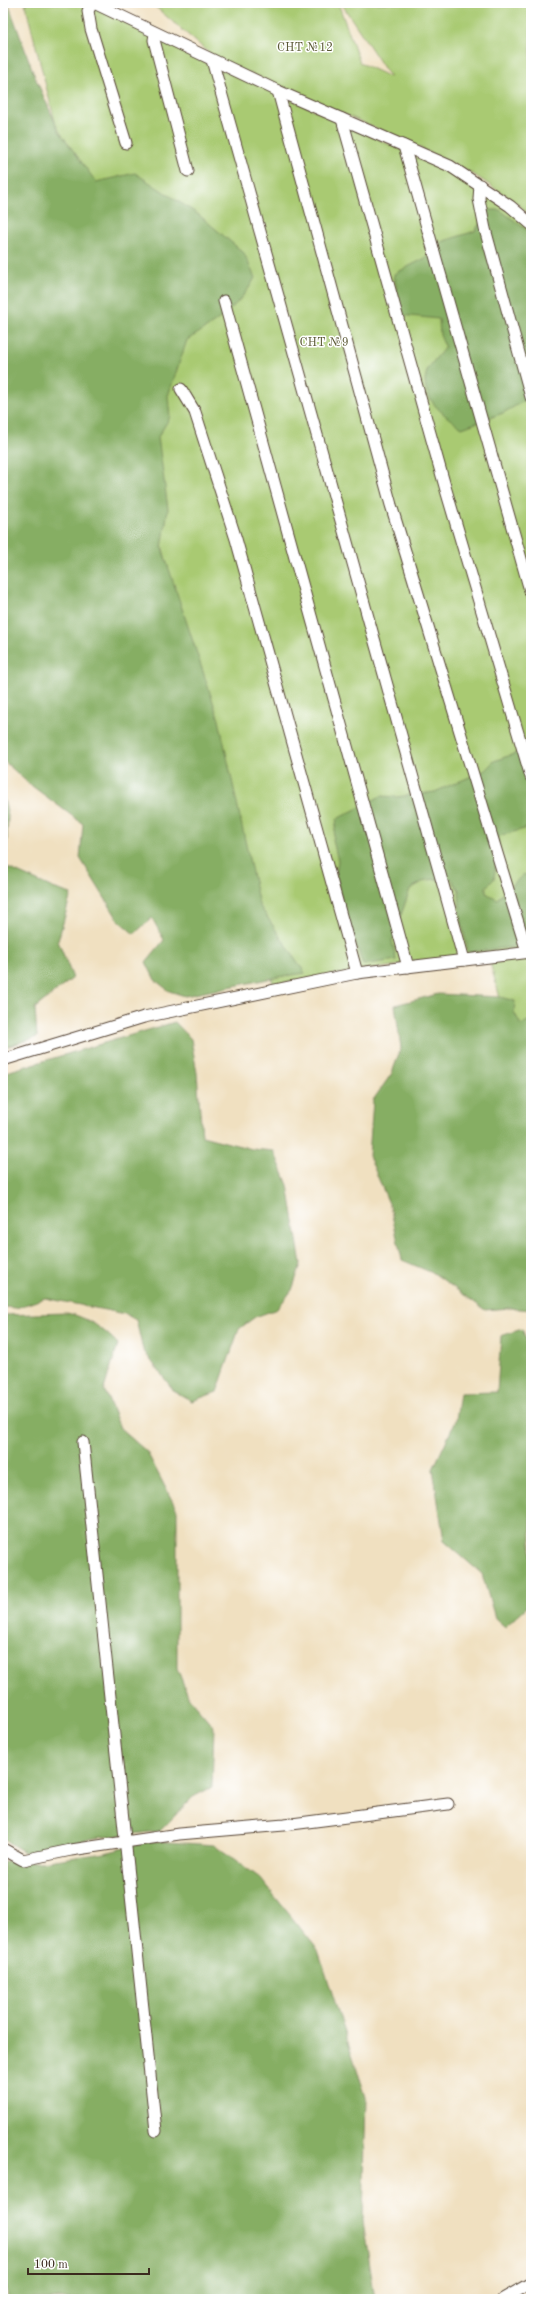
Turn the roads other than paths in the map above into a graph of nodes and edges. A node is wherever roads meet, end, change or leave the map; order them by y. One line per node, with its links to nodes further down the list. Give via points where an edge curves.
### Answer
1 (93, 3): 2 (street); 6 (street, via 88,11 90,29)
2 (155, 34): 3 (street); 8 (street, via 154,40)
3 (212, 60): 4 (street); 17 (street)
4 (278, 91): 5 (street); 16 (street, via 391,505)
5 (342, 119): 7 (street); 15 (street, via 446,490)
6 (126, 143)
7 (404, 146): 9 (street, via 450,166); 14 (street)
8 (188, 171)
9 (480, 185): 10 (street); 13 (street, via 479,199 485,229)
10 (531, 224)
11 (224, 301): 18 (street)
12 (181, 389): 19 (street, via 195,412 236,539)
13 (531, 397)
14 (531, 594)
15 (531, 777)
16 (529, 952): 17 (street)
17 (464, 960): 18 (street)
18 (408, 966): 19 (street)
19 (357, 972): 20 (street, via 144,1017)
20 (3, 1060)
21 (83, 1442): 23 (street)
22 (448, 1804): 23 (street, via 284,1825)
23 (126, 1841): 24 (street, via 23,1860); 25 (street)
24 (3, 1849)
25 (156, 2131)
26 (531, 2283): 27 (street)
27 (503, 2299)

